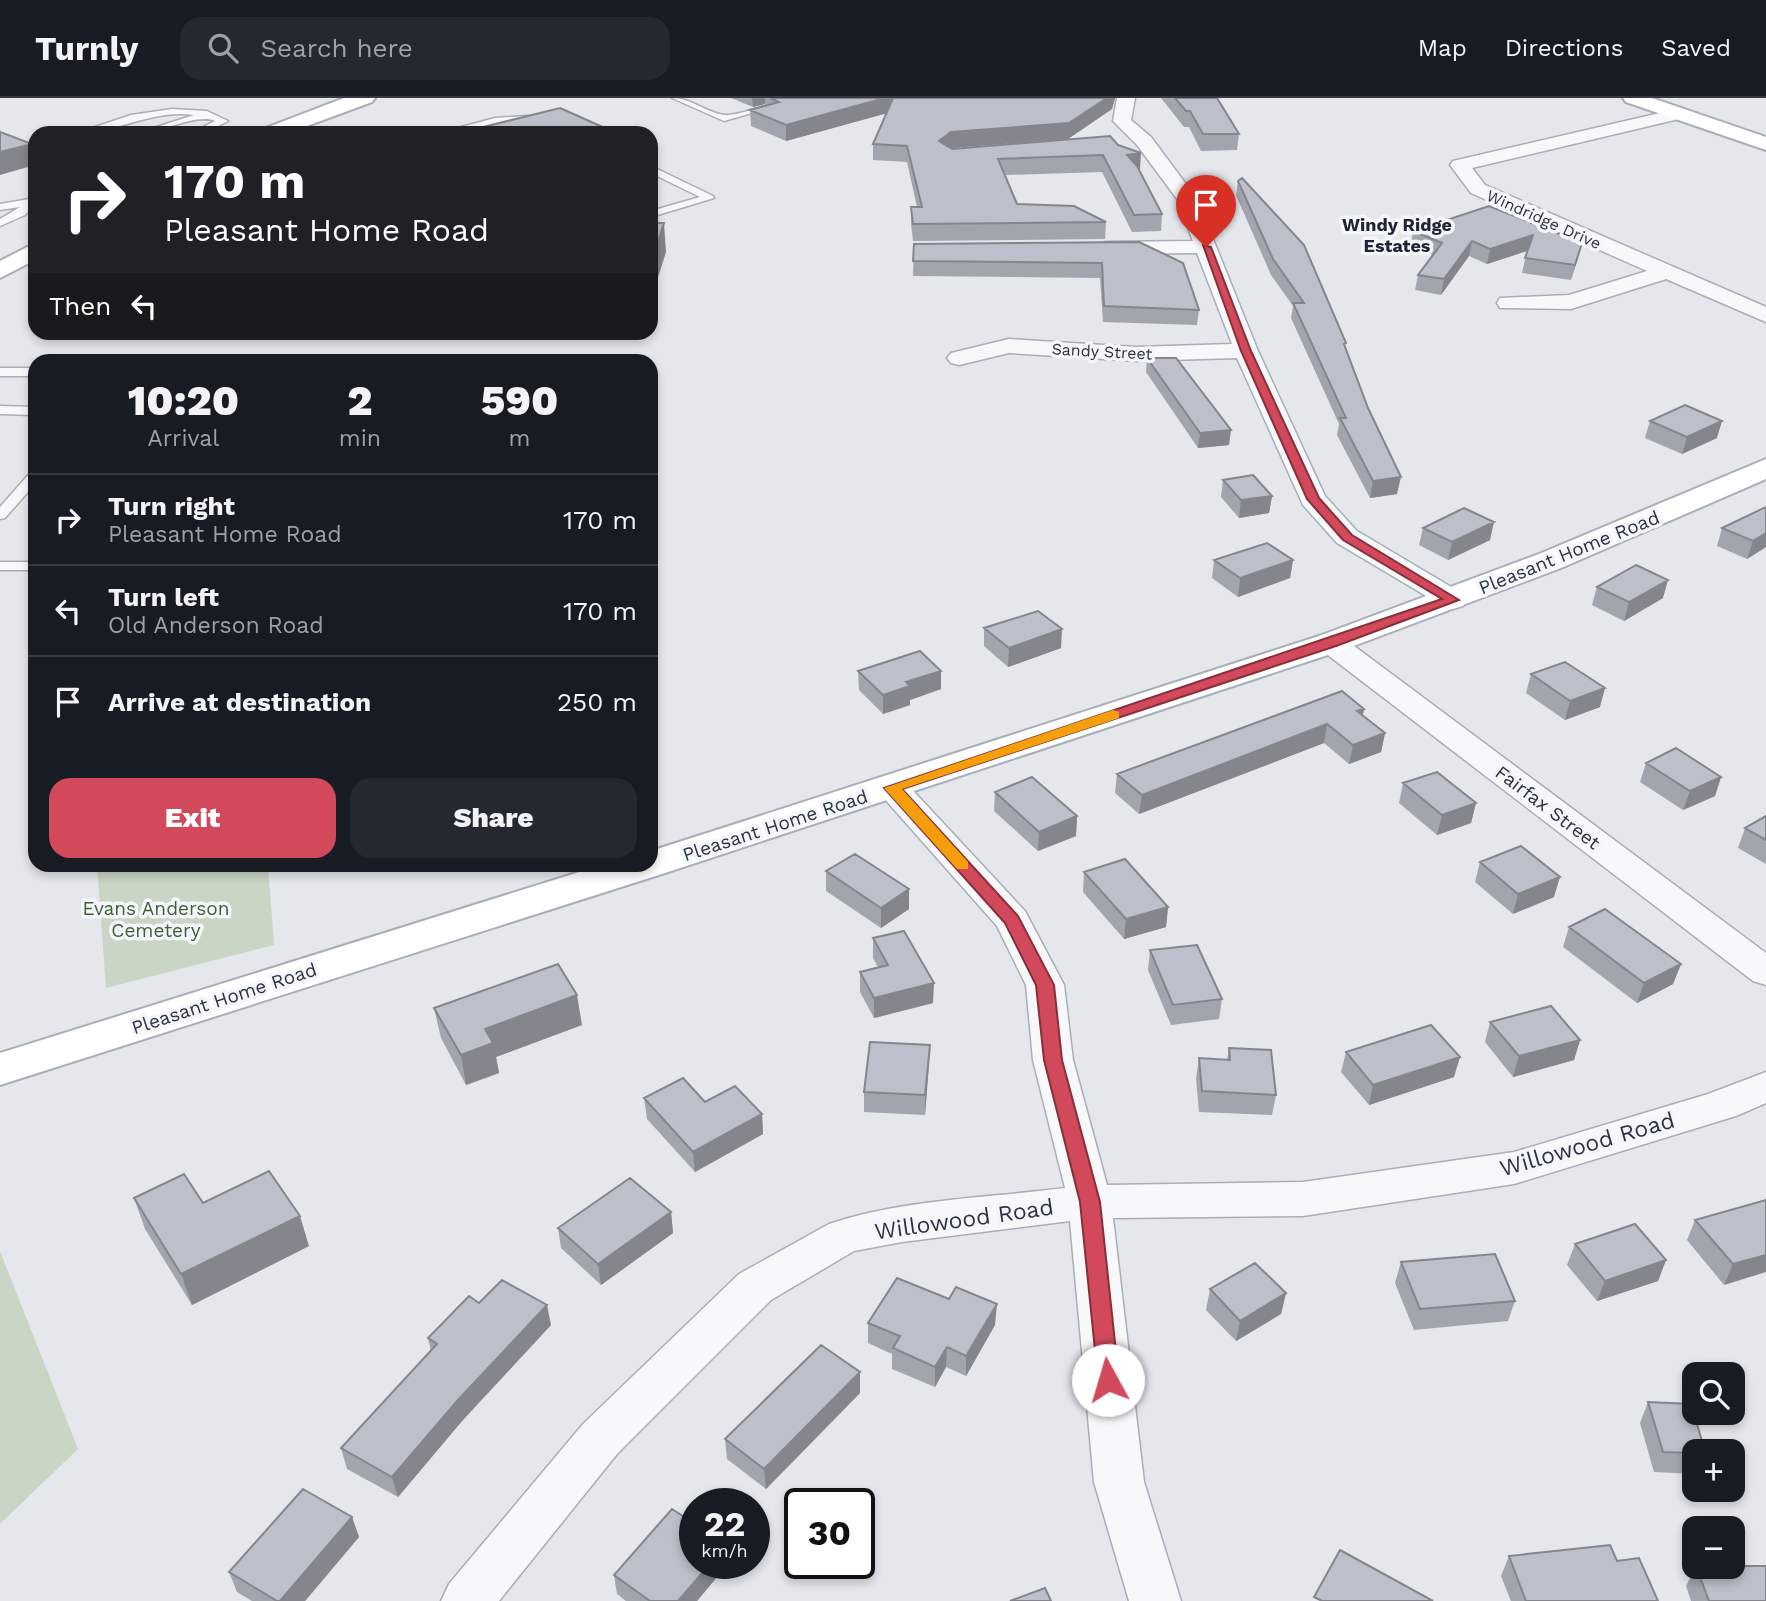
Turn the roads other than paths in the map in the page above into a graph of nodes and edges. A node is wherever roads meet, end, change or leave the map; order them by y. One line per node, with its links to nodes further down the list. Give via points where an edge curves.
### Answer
1 (365, 98): 14 (street)
2 (676, 98): 3 (lane, via 724,118)
3 (800, 98)
4 (1126, 98): 18 (street, via 1122,121)
5 (1633, 98): 7 (street)
6 (207, 114): 9 (lane, via 187,107 164,109); 12 (lane); 13 (lane, via 223,121)
7 (1677, 114): 20 (street); 31 (street, Windridge Drive, via 1460,165 1478,189)
8 (550, 120): 15 (lane, via 506,118); 16 (lane); 17 (lane)
9 (116, 123): 10 (lane); 11 (lane)
10 (106, 126)
11 (124, 126)
12 (167, 126)
13 (212, 126)
14 (287, 126)
15 (473, 126)
16 (527, 126)
17 (563, 126)
18 (1144, 141): 19 (street); 27 (street, via 1187,199)
19 (1116, 143)
20 (1766, 144)
21 (658, 172): 25 (lane, via 709,198)
22 (28, 202): 24 (lane)
23 (28, 205): 26 (lane)
24 (0, 207)
25 (658, 212)
26 (0, 223)
27 (1206, 247): 28 (street); 34 (street)
28 (1086, 248)
29 (28, 254): 30 (street)
30 (0, 271)
31 (1664, 273): 32 (street, via 1571,302); 33 (street, Windridge Drive)
32 (1508, 303)
33 (1766, 315)
34 (1246, 351): 35 (street, Sandy Street, via 1136,354 1009,346); 45 (street, via 1313,499 1327,518 1347,537)
35 (959, 358)
36 (0, 372): 37 (lane)
37 (28, 372)
38 (0, 410): 39 (lane)
39 (28, 411)
40 (1766, 468): 45 (street, Pleasant Home Road)
41 (28, 484): 42 (lane)
42 (0, 515)
43 (0, 566): 44 (lane)
44 (28, 566)
45 (1453, 600): 46 (street, Pleasant Home Road)
46 (1331, 643): 47 (street, Pleasant Home Road); 50 (street, Fairfax Street)
47 (892, 788): 48 (street, Pleasant Home Road); 53 (street, via 1012,920 1045,985 1053,1060)
48 (658, 861)
49 (625, 872): 51 (street, Pleasant Home Road)
50 (1766, 971)
51 (0, 1069)
52 (1766, 1087): 53 (street, Willowood Road, via 1722,1105 1514,1168 1303,1199)
53 (1090, 1202): 54 (street, Willowood Road, via 844,1236 755,1287 600,1439); 55 (street, via 1119,1482)
54 (467, 1601)
55 (1155, 1601)

